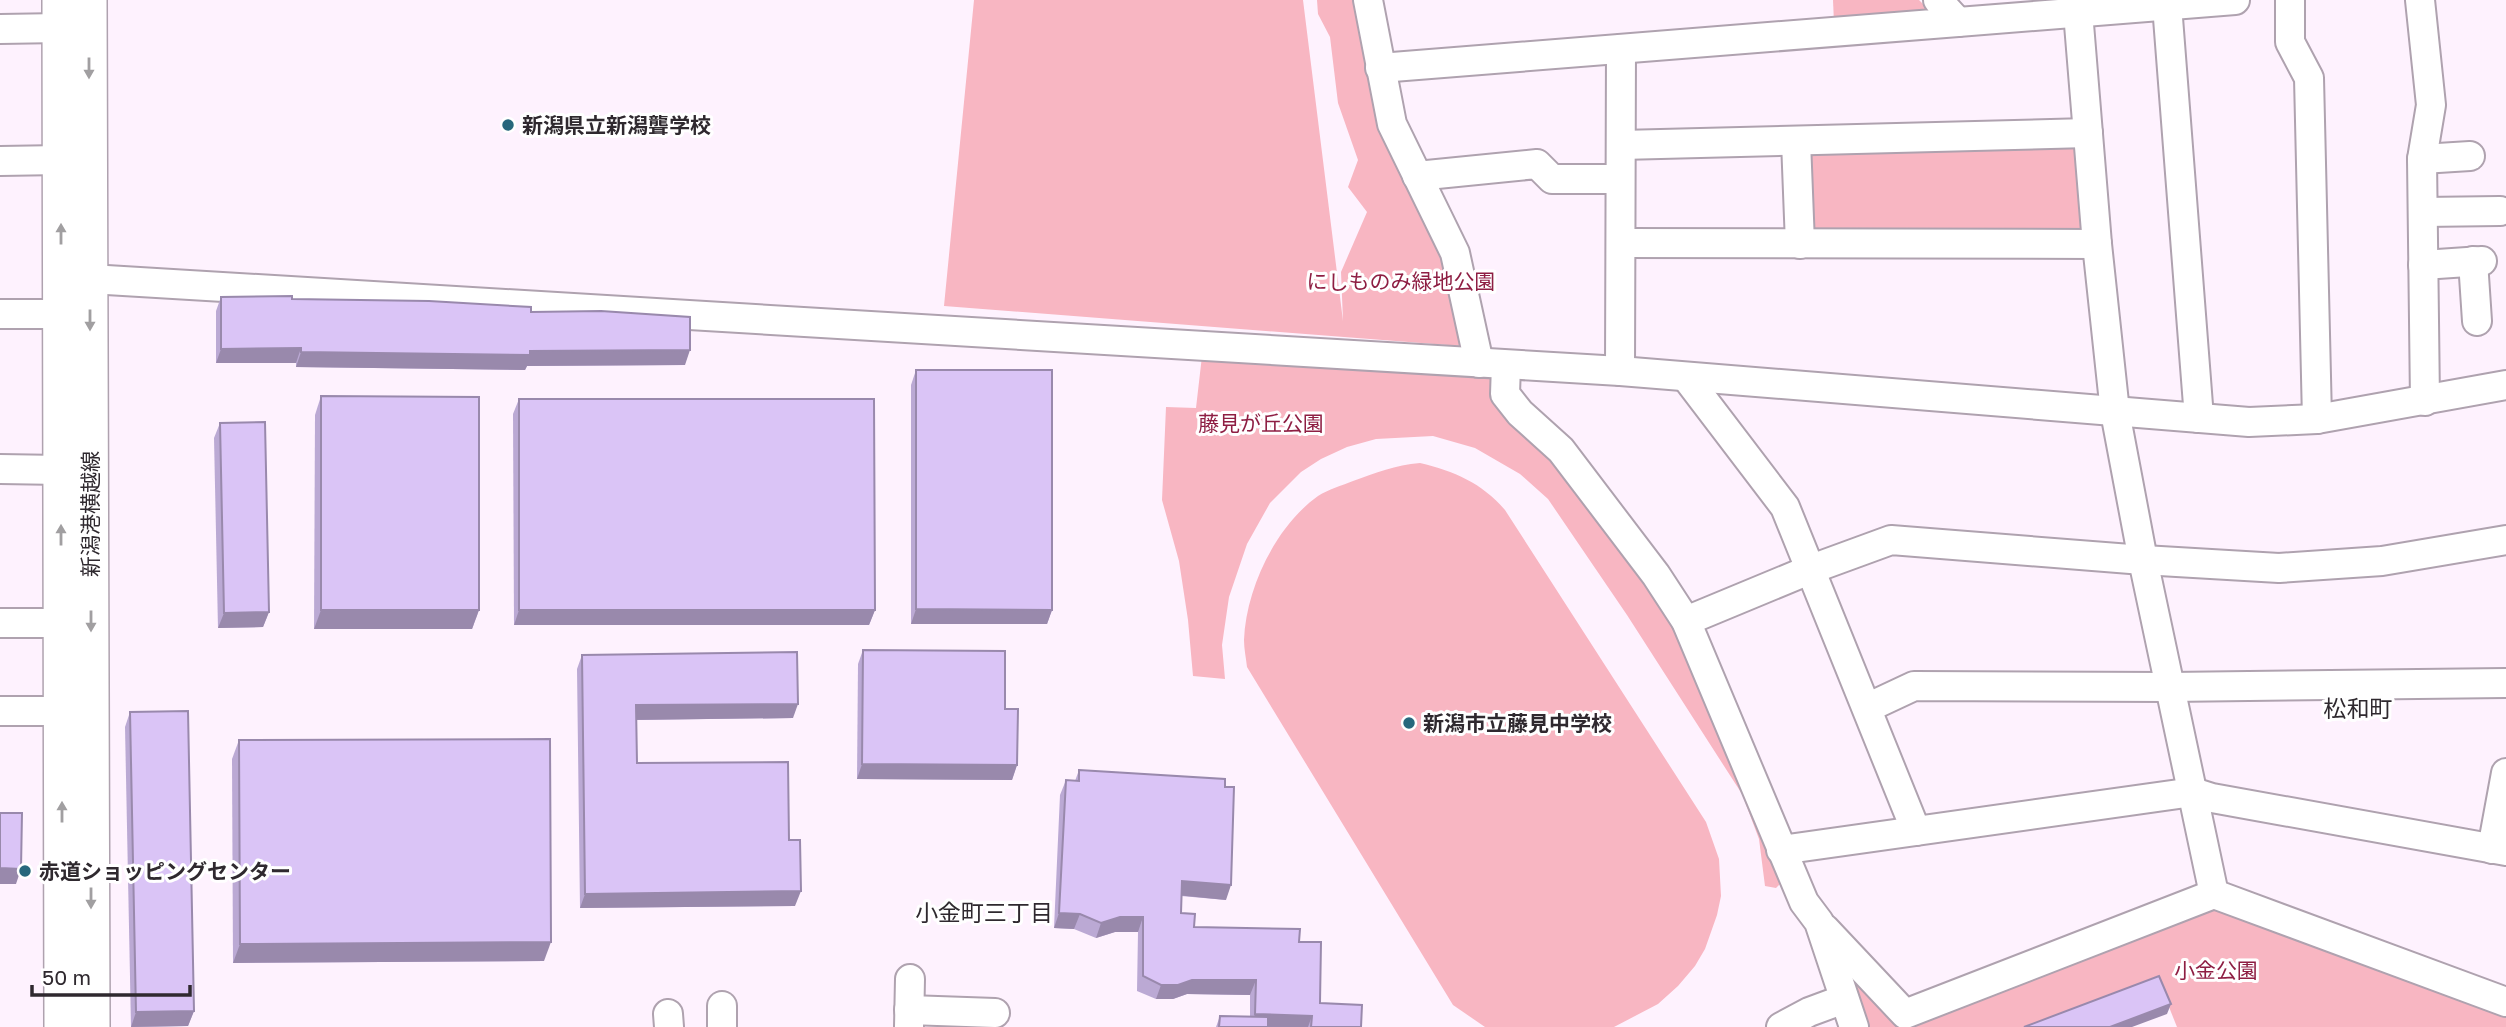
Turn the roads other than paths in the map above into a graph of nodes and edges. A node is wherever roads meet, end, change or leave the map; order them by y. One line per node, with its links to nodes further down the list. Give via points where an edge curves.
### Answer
1 (89, 0): 29 (main road, 新潟港横越線, one-way to 29)
2 (1368, 0): 13 (street)
3 (1938, 0): 10 (street)
4 (2235, 0): 7 (street)
5 (2290, 0): 40 (street, via 2290,42 2309,78)
6 (2420, 0): 18 (street, via 2431,105)
7 (2167, 5): 8 (street); 39 (street)
8 (2078, 12): 10 (street); 14 (street)
9 (60, 14): 11 (street); 19 (main road, 新潟港横越線)
10 (1958, 22): 12 (street)
11 (0, 29)
12 (1621, 49): 13 (street); 16 (street)
13 (1380, 68): 21 (street, via 1392,124)
14 (2088, 134): 15 (street); 27 (street)
15 (1796, 141): 16 (street); 26 (street)
16 (1621, 145): 22 (street)
17 (2470, 156): 18 (street)
18 (2422, 159): 24 (street)
19 (61, 160): 20 (street); 31 (main road, 新潟港横越線, one-way to 19)
20 (0, 161)
21 (1417, 176): 22 (street, via 1537,164 1552,179); 33 (street, via 1455,253)
22 (1620, 179): 25 (street)
23 (2500, 211): 24 (street)
24 (2423, 212): 28 (street)
25 (1621, 243): 26 (street); 34 (street)
26 (1800, 244): 27 (street)
27 (2097, 244): 38 (street)
28 (2423, 265): 32 (street, via 2478,261); 37 (street)
29 (90, 279): 33 (street); 67 (main road, 新潟港横越線, one-way to 67)
30 (0, 314): 31 (street)
31 (61, 314): 42 (main road, 新潟港横越線)
32 (2477, 321)
33 (1493, 364): 34 (street); 46 (street, via 1505,394 1561,450)
34 (1620, 372): 35 (street)
35 (1686, 377): 38 (street); 45 (street, via 1785,507)
36 (2506, 385): 37 (street)
37 (2425, 401): 40 (street)
38 (2115, 412): 39 (street); 44 (street)
39 (2199, 418): 40 (street, via 2249,422)
40 (2317, 419)
41 (0, 469): 42 (street)
42 (61, 470): 48 (main road, 新潟港横越線, one-way to 42)
43 (2506, 540): 44 (street, via 2382,561 2291,567)
44 (2143, 560): 45 (street, via 1891,540); 50 (street)
45 (1809, 570): 46 (street); 51 (street)
46 (1686, 621): 57 (street)
47 (0, 623): 48 (street)
48 (62, 623): 53 (main road, 新潟港横越線)
49 (2506, 683): 50 (street)
50 (2170, 687): 51 (street, via 1914,687); 55 (street)
51 (1867, 708): 56 (street)
52 (0, 711): 53 (street)
53 (62, 711): 66 (main road, 新潟港横越線, one-way to 53)
54 (2506, 773): 58 (street)
55 (2193, 792): 56 (street); 58 (street); 59 (street)
56 (1916, 831): 57 (street)
57 (1781, 850): 60 (street, via 1804,902)
58 (2499, 850)
59 (2214, 894): 60 (street, via 1905,1014); 63 (street)
60 (1819, 922): 62 (street)
61 (911, 979): 65 (street)
62 (1844, 999): 68 (street); 69 (street)
63 (2506, 1002)
64 (995, 1013): 65 (street)
65 (909, 1018)
66 (62, 1027)
67 (92, 1027)
68 (1781, 1027)
69 (1854, 1027)

